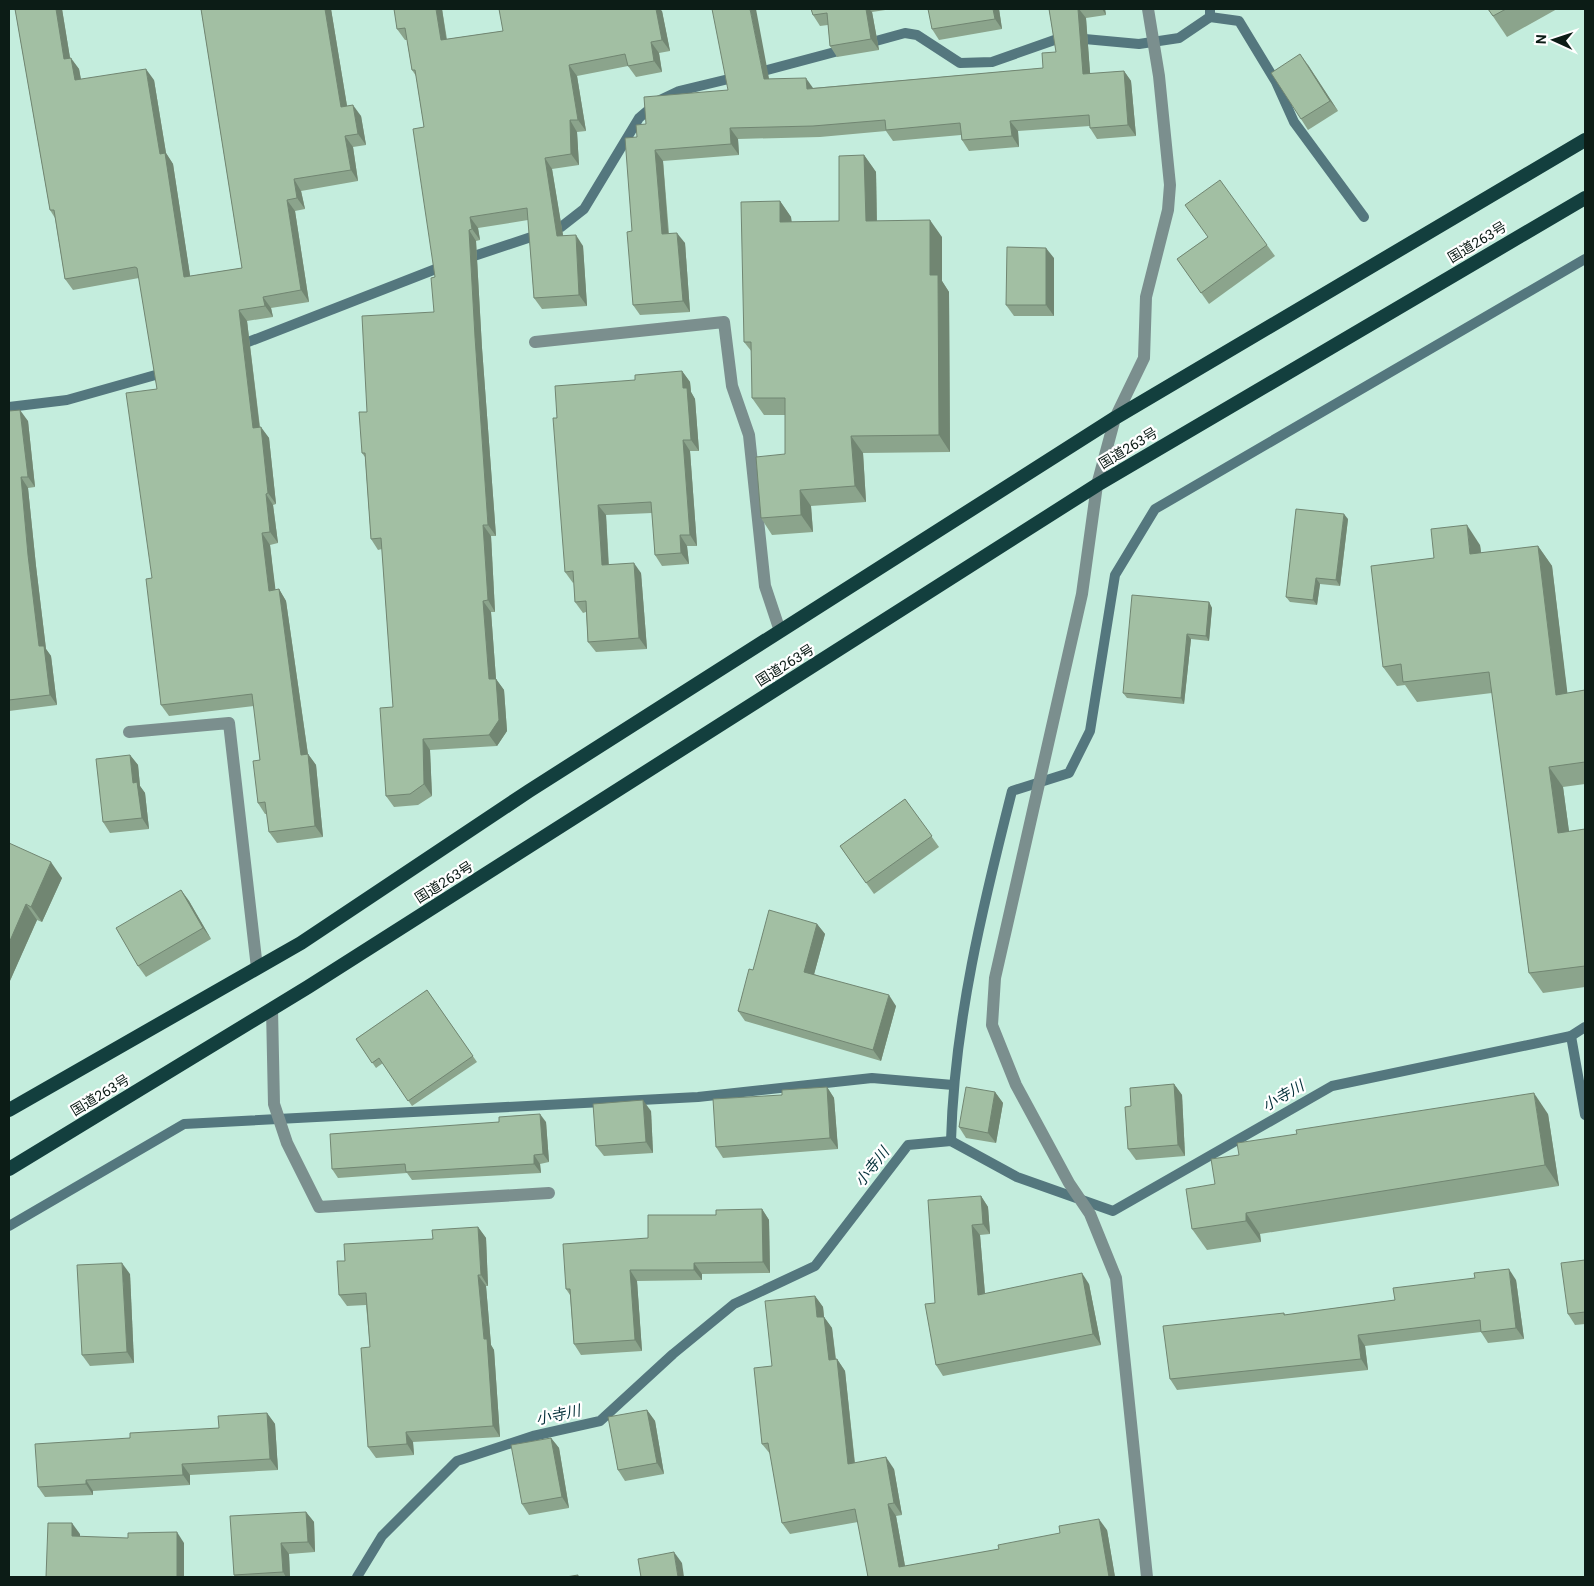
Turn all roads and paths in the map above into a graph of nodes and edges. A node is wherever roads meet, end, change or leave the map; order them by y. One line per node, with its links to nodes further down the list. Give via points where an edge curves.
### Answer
1 (1148, 9): 5 (street, via 1159,76 1170,185 1168,210 1146,297 1144,358)
2 (1585, 140): 5 (highway, 国道263号)
3 (1585, 198): 6 (highway, 国道263号)
4 (535, 342): 7 (street, via 724,322 732,386 750,435 765,586)
5 (1116, 418): 6 (street); 7 (highway, 国道263号)
6 (1097, 485): 10 (highway, 国道263号); 14 (street, via 1082,594 994,978 992,1024 1016,1086 1069,1183 1090,1214 1116,1278)
7 (780, 631): 9 (highway, 国道263号, via 529,791 301,943)
8 (129, 732): 9 (street, via 229,723)
9 (257, 968): 11 (highway, 国道263号)
10 (272, 1010): 12 (highway, 国道263号); 13 (street, via 274,1104 287,1143 319,1207)
11 (9, 1110)
12 (9, 1168)
13 (549, 1193)
14 (1147, 1577)

